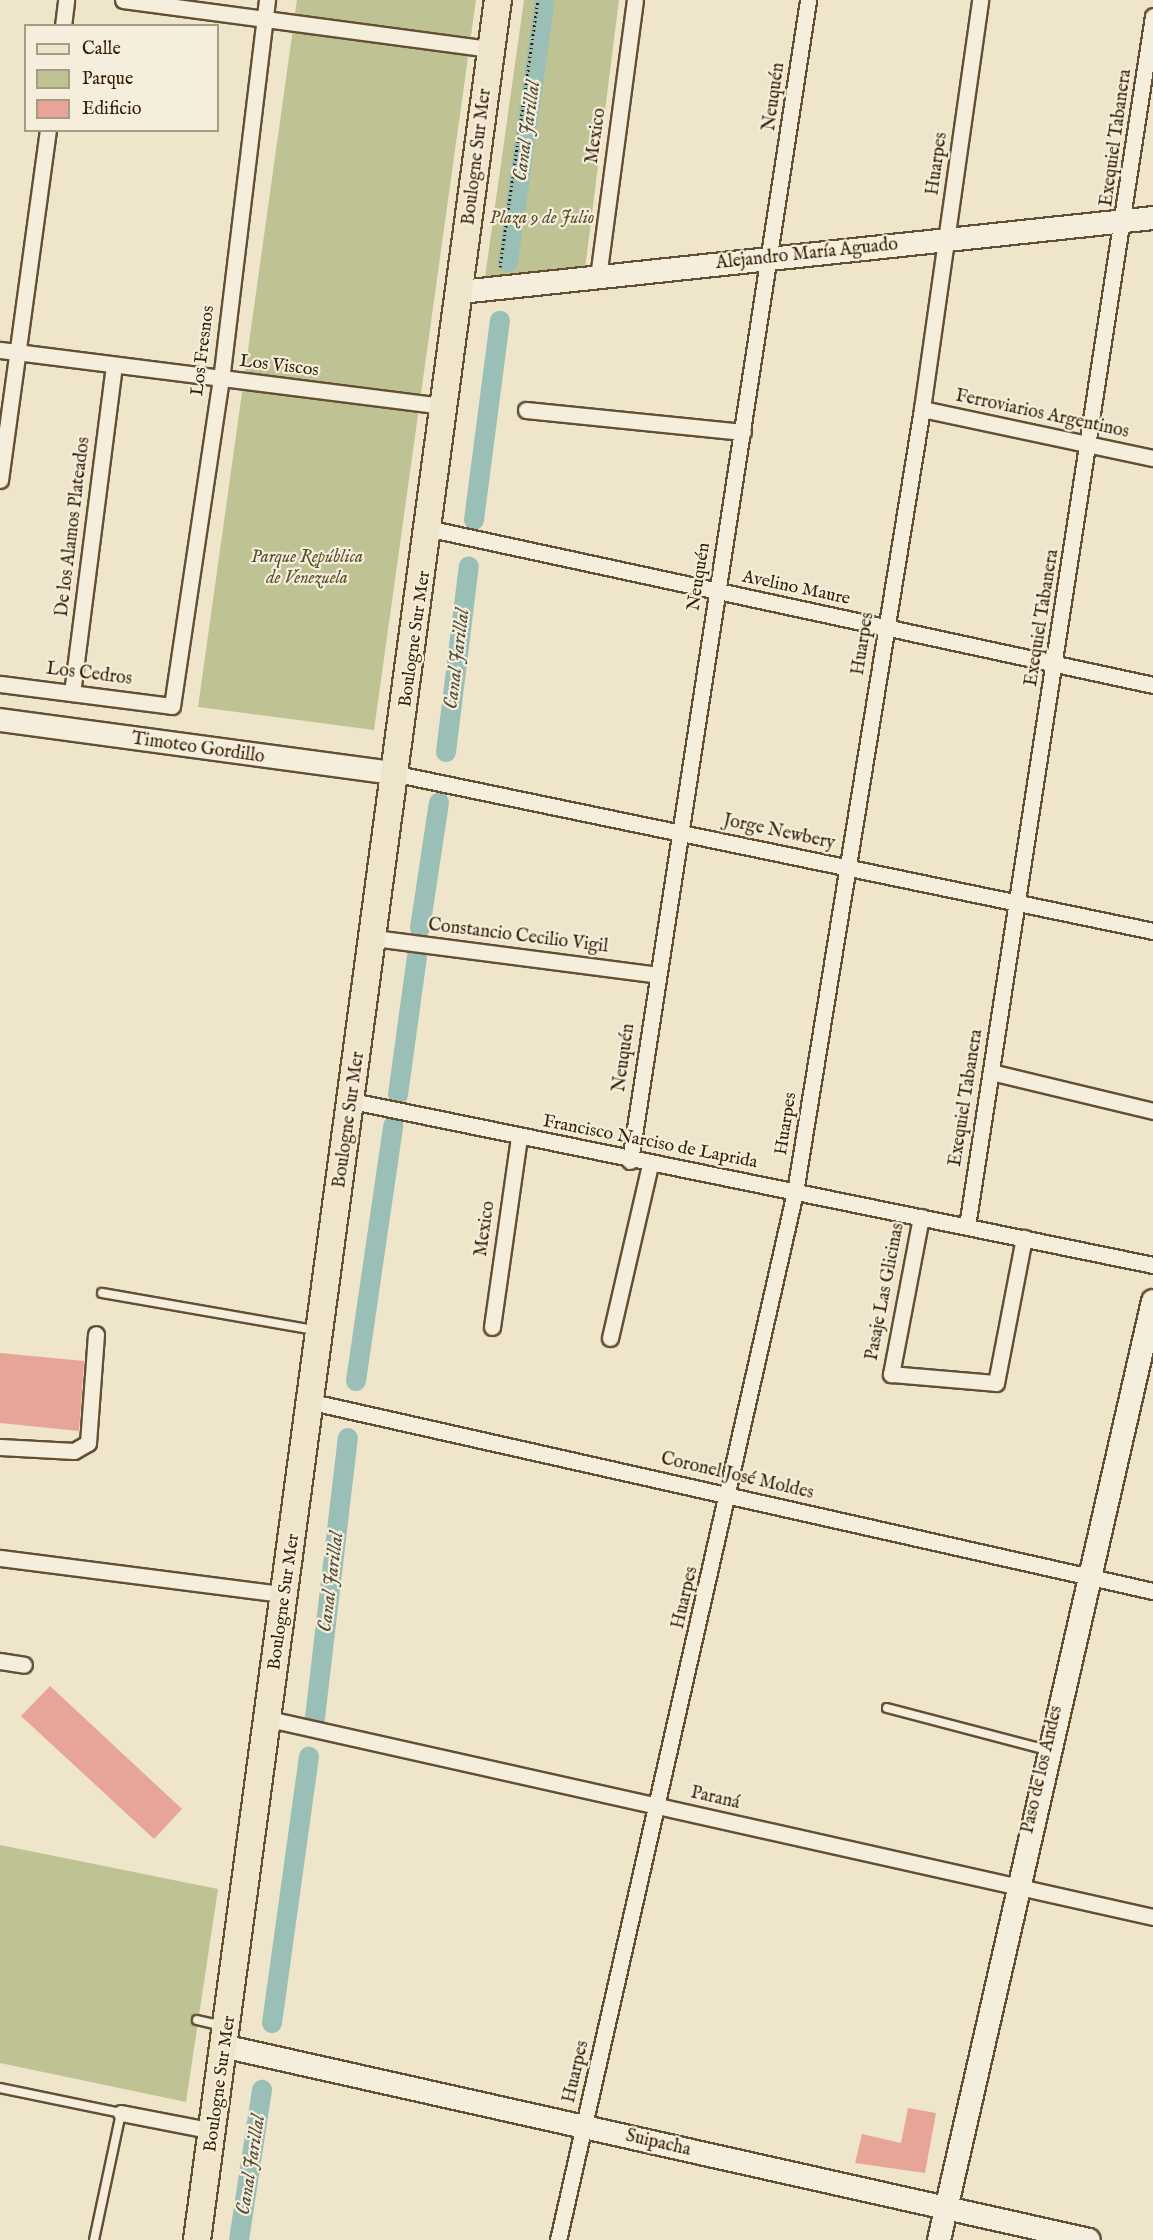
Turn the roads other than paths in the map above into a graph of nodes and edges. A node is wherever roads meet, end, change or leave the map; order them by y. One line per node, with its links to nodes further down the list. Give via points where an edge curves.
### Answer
1 (66, 0): 11 (street)
2 (123, 0): 8 (street)
3 (267, 0): 10 (street, Los Fresnos)
4 (498, 0): 12 (main road, Boulogne Sur Mer)
5 (635, 0): 18 (street, Mexico)
6 (808, 0): 17 (street, Neuquén)
7 (980, 0): 16 (street, Huarpes)
8 (165, 3): 10 (street)
9 (1153, 16): 15 (street, Exequiel Tabanera)
10 (264, 19): 12 (street); 23 (street, Los Fresnos)
11 (63, 24)
12 (491, 49): 19 (main road, Boulogne Sur Mer)
13 (48, 132): 21 (street)
14 (1153, 218): 15 (street, Alejandro María Aguado)
15 (1125, 221): 16 (street, Alejandro María Aguado); 28 (street, Exequiel Tabanera)
16 (947, 239): 17 (street, Alejandro María Aguado); 25 (street, Huarpes)
17 (771, 259): 18 (street, Alejandro María Aguado); 27 (street, Neuquén)
18 (598, 278): 19 (street, Alejandro María Aguado)
19 (461, 292): 24 (main road, Boulogne Sur Mer)
20 (0, 350): 21 (street, Los Viscos)
21 (18, 353): 22 (street, Los Viscos); 30 (street)
22 (114, 366): 23 (street, Los Viscos); 37 (street, De los Alamos Plateados)
23 (221, 380): 24 (street, Los Viscos); 38 (street, Los Fresnos)
24 (446, 406): 31 (main road, Boulogne Sur Mer)
25 (922, 409): 28 (street, Ferroviarios Argentinos); 33 (street, Huarpes)
26 (526, 410): 27 (street)
27 (743, 432): 32 (street, Neuquén)
28 (1089, 445): 29 (street, Ferroviarios Argentinos); 34 (street, Exequiel Tabanera)
29 (1153, 458)
30 (0, 480)
31 (431, 529): 32 (street, Avelino Maure); 40 (main road, Boulogne Sur Mer)
32 (717, 593): 33 (street, Avelino Maure); 41 (street, Neuquén)
33 (886, 628): 34 (street, Avelino Maure); 42 (street, Huarpes)
34 (1056, 664): 36 (street, Avelino Maure); 43 (street, Exequiel Tabanera)
35 (0, 684): 37 (street, Los Cedros)
36 (1153, 685)
37 (72, 693): 38 (street, Los Cedros)
38 (172, 706)
39 (0, 720): 40 (street, Timoteo Gordillo)
40 (397, 774): 41 (street, Jorge Newbery); 45 (main road, Boulogne Sur Mer)
41 (680, 832): 42 (street, Jorge Newbery); 46 (street, Neuquén)
42 (849, 868): 43 (street, Jorge Newbery); 53 (street, Huarpes)
43 (1018, 903): 44 (street, Jorge Newbery); 47 (street, Exequiel Tabanera)
44 (1153, 931)
45 (374, 938): 46 (street, Constancio Cecilio Vigil); 48 (main road, Boulogne Sur Mer)
46 (657, 975): 51 (street, Neuquén)
47 (991, 1072): 49 (street); 55 (street, Exequiel Tabanera)
48 (352, 1101): 50 (street, Francisco Narciso de Laprida); 61 (main road, Boulogne Sur Mer)
49 (1153, 1111)
50 (519, 1137): 51 (street, Francisco Narciso de Laprida); 60 (street, Mexico)
51 (630, 1161): 52 (street, Francisco Narciso de Laprida)
52 (650, 1165): 53 (street, Francisco Narciso de Laprida); 63 (street)
53 (795, 1192): 54 (street, Francisco Narciso de Laprida); 66 (street, Huarpes)
54 (921, 1217): 55 (street, Francisco Narciso de Laprida); 56 (street, Pasaje Las Glicinas, via 891,1374 996,1383)
55 (967, 1226): 56 (street, Francisco Narciso de Laprida)
56 (1024, 1238): 57 (street, Francisco Narciso de Laprida)
57 (1153, 1265)
58 (102, 1293): 61 (lane)
59 (1153, 1301): 68 (street, Paso de los Andes)
60 (492, 1327)
61 (322, 1331): 64 (main road, Boulogne Sur Mer)
62 (96, 1334): 65 (street, via 88,1443 74,1451)
63 (610, 1338)
64 (312, 1402): 66 (street, Coronel José Moldes); 70 (main road, Boulogne Sur Mer)
65 (0, 1447)
66 (729, 1495): 68 (street, Coronel José Moldes); 76 (street, Huarpes)
67 (0, 1558): 70 (street)
68 (1087, 1576): 69 (street, Coronel José Moldes); 75 (street, Paso de los Andes)
69 (1153, 1591)
70 (287, 1594): 74 (main road, Boulogne Sur Mer)
71 (0, 1661): 72 (street)
72 (24, 1665)
73 (887, 1708): 75 (lane)
74 (269, 1719): 76 (street, Paraná); 80 (main road, Boulogne Sur Mer)
75 (1047, 1750): 77 (street, Paso de los Andes)
76 (658, 1806): 77 (street, Paraná); 83 (street, Huarpes)
77 (1016, 1886): 78 (street, Paraná); 85 (street, Paso de los Andes)
78 (1153, 1917)
79 (197, 2020): 80 (lane)
80 (228, 2037): 83 (street, Suipacha); 84 (main road, Boulogne Sur Mer)
81 (0, 2088): 82 (lane)
82 (122, 2113): 84 (street); 86 (lane)
83 (585, 2127): 85 (street, Suipacha); 88 (street, Huarpes)
84 (214, 2131): 87 (main road, Boulogne Sur Mer)
85 (945, 2208): 89 (street, Paso de los Andes); 90 (street, Suipacha)
86 (94, 2240)
87 (197, 2240)
88 (558, 2240)
89 (939, 2240)
90 (1089, 2240)

